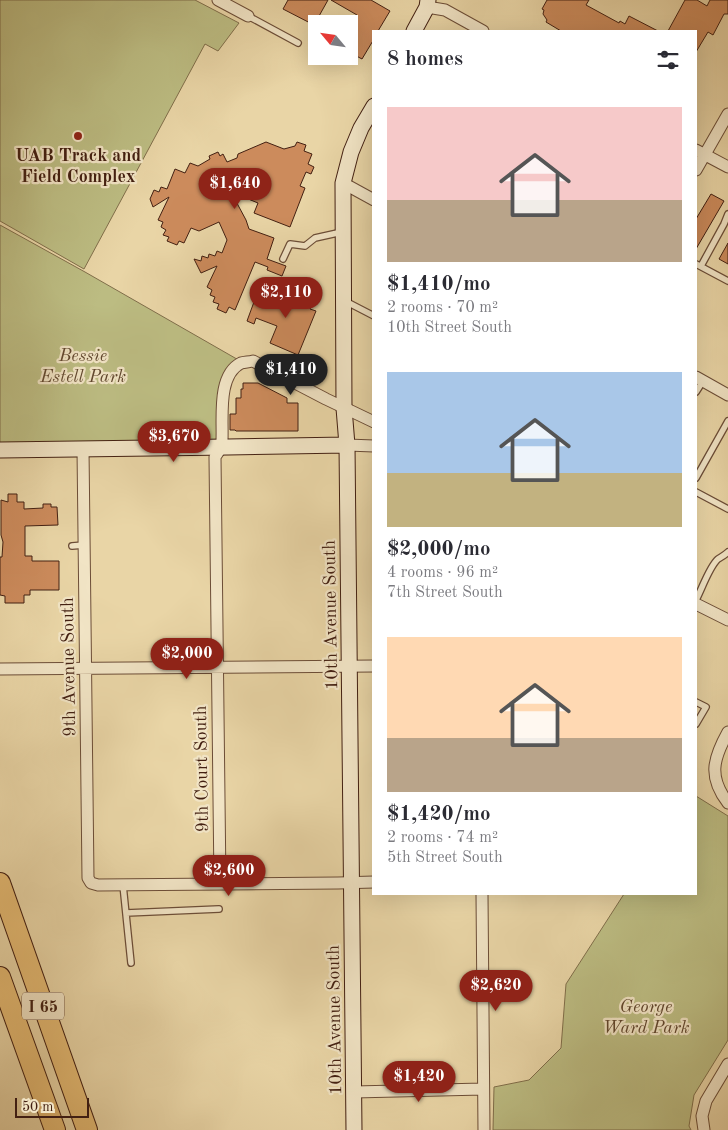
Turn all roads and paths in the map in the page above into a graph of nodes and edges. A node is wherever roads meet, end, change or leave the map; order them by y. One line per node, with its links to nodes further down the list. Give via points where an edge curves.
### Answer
1 (218, 0): 3 (street)
2 (427, 4): 4 (street); 5 (street)
3 (248, 16): 6 (lane)
4 (414, 30)
5 (481, 30)
6 (298, 43)
7 (372, 109): 12 (street, 10th Avenue South, via 351,152)
8 (728, 114): 9 (street)
9 (701, 152): 10 (street); 11 (street)
10 (697, 166)
11 (728, 167)
12 (344, 184): 13 (street); 15 (street, 10th Avenue South)
13 (372, 199)
14 (728, 214): 17 (lane)
15 (344, 232): 16 (lane, via 315,238 305,246 290,244); 19 (street, 10th Avenue South)
16 (283, 259)
17 (699, 265): 18 (lane)
18 (728, 281)
19 (344, 300): 20 (lane); 23 (street, 10th Avenue South)
20 (372, 315)
21 (700, 379): 22 (street)
22 (728, 395)
23 (344, 408): 25 (street); 26 (street, 10th Avenue South); 28 (street, 9th Court South, via 253,362 242,362 230,374 224,388)
24 (728, 420): 31 (lane)
25 (372, 421)
26 (347, 445): 27 (street); 28 (street); 41 (street, 10th Avenue South)
27 (372, 446)
28 (221, 448): 29 (street); 40 (street, 9th Court South, via 216,457)
29 (83, 449): 30 (street); 34 (street, 9th Avenue South)
30 (0, 450)
31 (697, 476)
32 (697, 493): 33 (lane)
33 (728, 509)
34 (84, 545): 35 (lane); 43 (street, 9th Avenue South)
35 (72, 546)
36 (728, 552): 37 (lane, via 716,560)
37 (697, 599)
38 (697, 603): 39 (street)
39 (728, 620)
40 (217, 666): 41 (street); 43 (street); 52 (street, 9th Court South)
41 (349, 666): 42 (street); 49 (street, 10th Avenue South)
42 (372, 666)
43 (85, 668): 44 (street); 53 (street, 9th Avenue South, via 88,878 98,885)
44 (0, 669)
45 (697, 702): 46 (lane, via 706,707)
46 (697, 722)
47 (728, 732): 48 (street, via 719,748 715,767 720,790)
48 (728, 803)
49 (352, 882): 50 (street); 52 (street); 61 (street, 10th Avenue South)
50 (372, 882)
51 (0, 883): 63 (highway, I 65)
52 (220, 884): 53 (street)
53 (124, 885): 56 (lane)
54 (482, 895): 60 (street)
55 (219, 909): 56 (lane)
56 (126, 913): 57 (lane)
57 (131, 963)
58 (0, 977): 62 (highway, I 65)
59 (726, 1073): 66 (street, via 706,1100 702,1116)
60 (484, 1088): 61 (street); 65 (street)
61 (354, 1092): 64 (street, 10th Avenue South)
62 (55, 1130)
63 (87, 1130)
64 (354, 1130)
65 (484, 1130)
66 (704, 1130)

